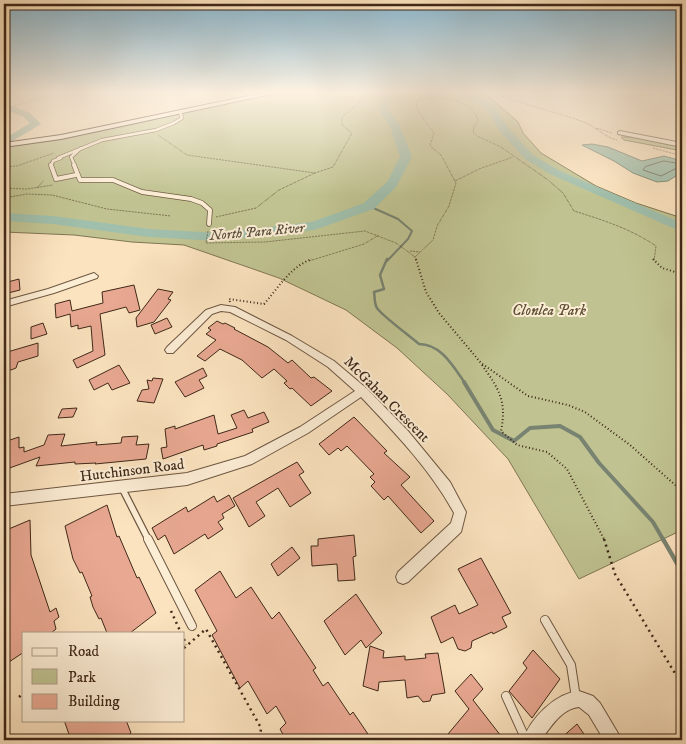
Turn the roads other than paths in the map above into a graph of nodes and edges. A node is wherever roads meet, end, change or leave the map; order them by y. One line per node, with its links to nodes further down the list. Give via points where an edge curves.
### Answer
1 (110, 127): 4 (street)
2 (161, 127): 6 (lane, via 110,137)
3 (620, 134): 5 (street)
4 (4, 145)
5 (682, 145)
6 (80, 148): 7 (lane); 8 (lane)
7 (58, 158): 8 (lane); 9 (lane, via 51,166 56,179)
8 (71, 158): 9 (lane)
9 (76, 175): 10 (lane, via 80,180 108,179 142,192 202,203 210,210)
10 (209, 224)
11 (94, 276): 12 (street)
12 (4, 304)
13 (170, 350): 14 (street, McGahan Crescent, via 209,312 232,309 331,364)
14 (362, 391): 15 (street, Hutchinson Road, via 304,430 248,460 187,479); 17 (street, McGahan Crescent, via 404,434 446,486 460,512 456,526)
15 (121, 486): 16 (street, Hutchinson Road); 19 (lane)
16 (4, 500)
17 (403, 577)
18 (545, 620): 21 (lane, via 571,665)
19 (192, 626)
20 (506, 696): 22 (lane)
21 (576, 699): 23 (street, via 558,707); 24 (street, via 587,701)
22 (526, 740)
23 (531, 740)
24 (614, 740)

